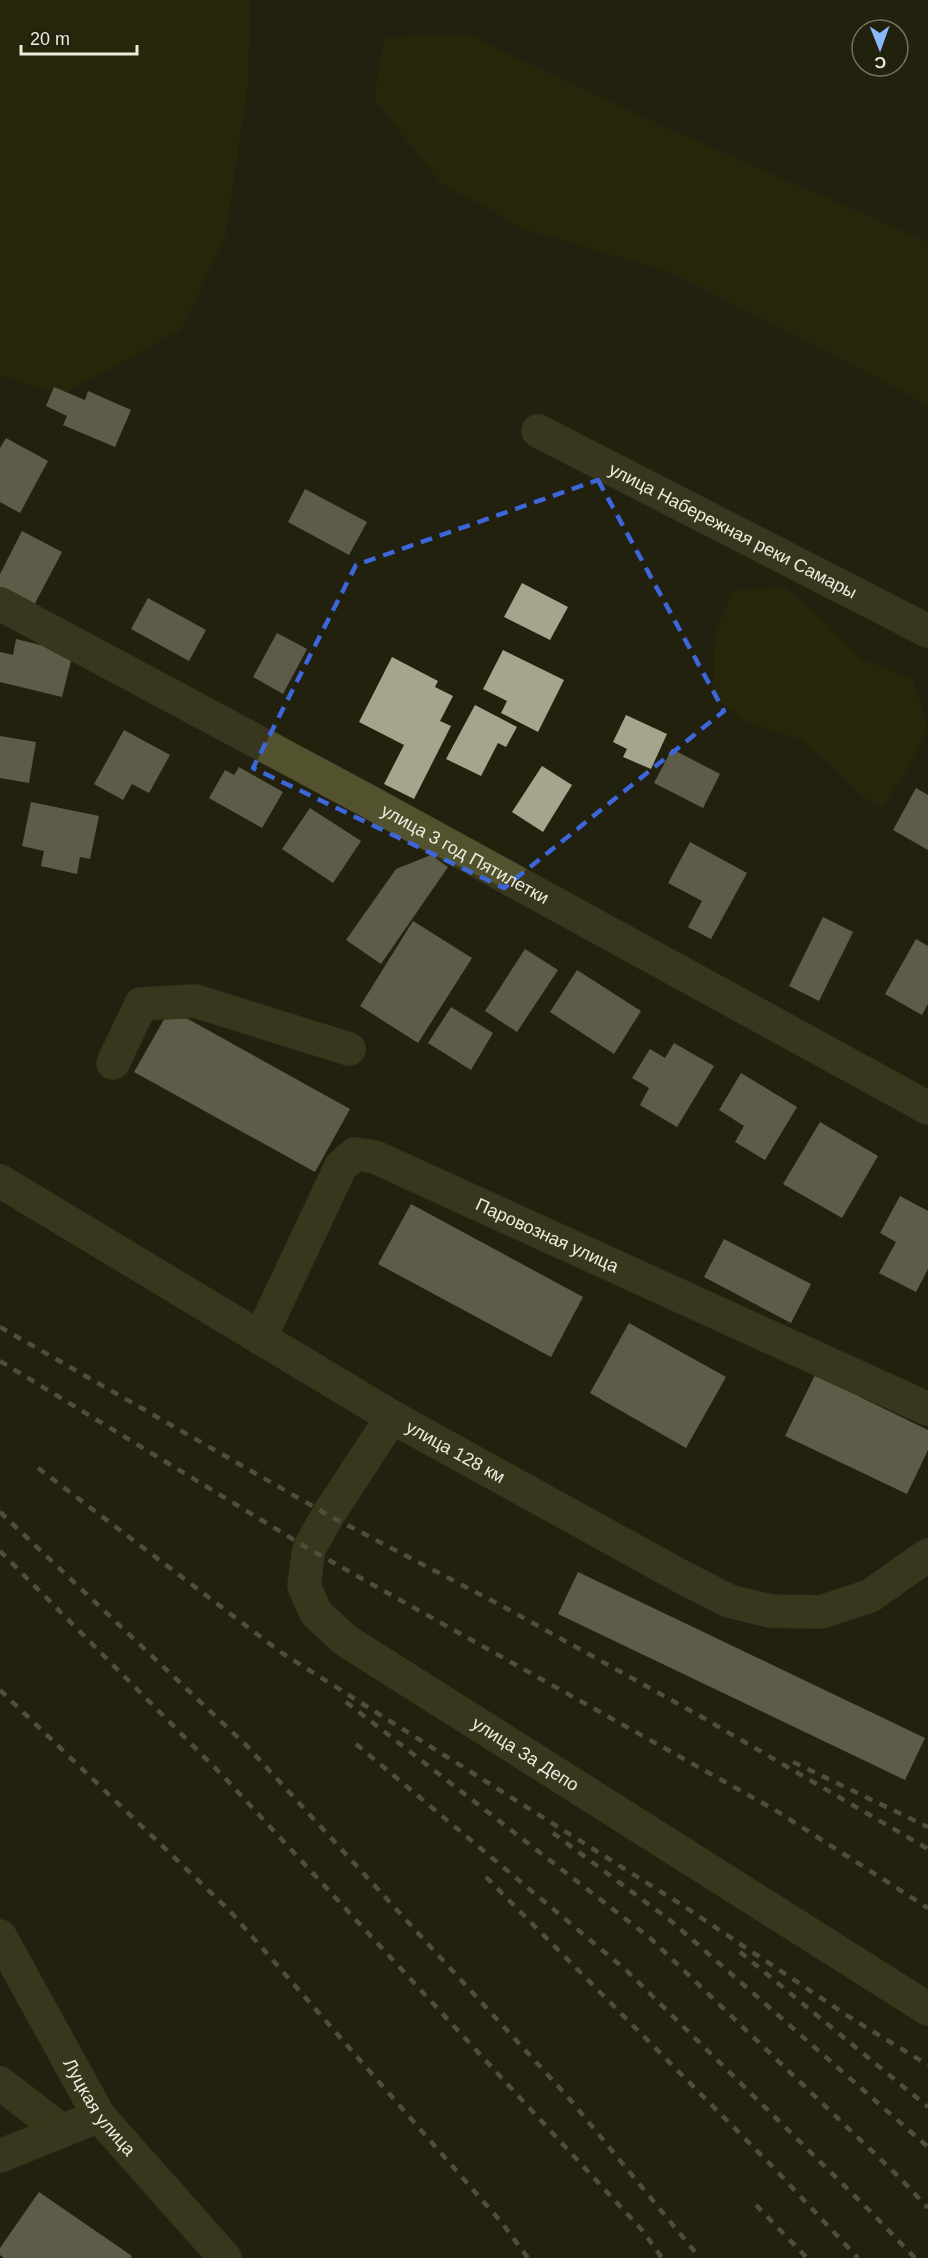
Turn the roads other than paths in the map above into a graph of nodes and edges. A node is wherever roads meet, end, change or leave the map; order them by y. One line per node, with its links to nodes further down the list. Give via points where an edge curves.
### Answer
1 (538, 431): 3 (street, улица Набережная реки Самары)
2 (0, 604): 6 (street, улица 3 год Пятилетки)
3 (928, 631)
4 (349, 1048): 5 (street, via 195,1001 141,1004)
5 (113, 1063)
6 (928, 1108)
7 (0, 1181): 8 (street, улица 128 км)
8 (260, 1338): 9 (street, Паровозная улица, via 341,1166 355,1154 375,1157); 10 (street, улица 128 км)
9 (928, 1409)
10 (392, 1417): 11 (street, улица 128 км, via 729,1601 770,1611 821,1612 870,1596); 13 (street, улица За Депо, via 309,1549 304,1586 316,1612 345,1640)
11 (928, 1555)
12 (0, 1936): 15 (street, Луцкая улица)
13 (928, 2009)
14 (0, 2083): 16 (street)
15 (99, 2116): 16 (street); 18 (street, Луцкая улица)
16 (62, 2131): 17 (street)
17 (0, 2156)
18 (225, 2258)

